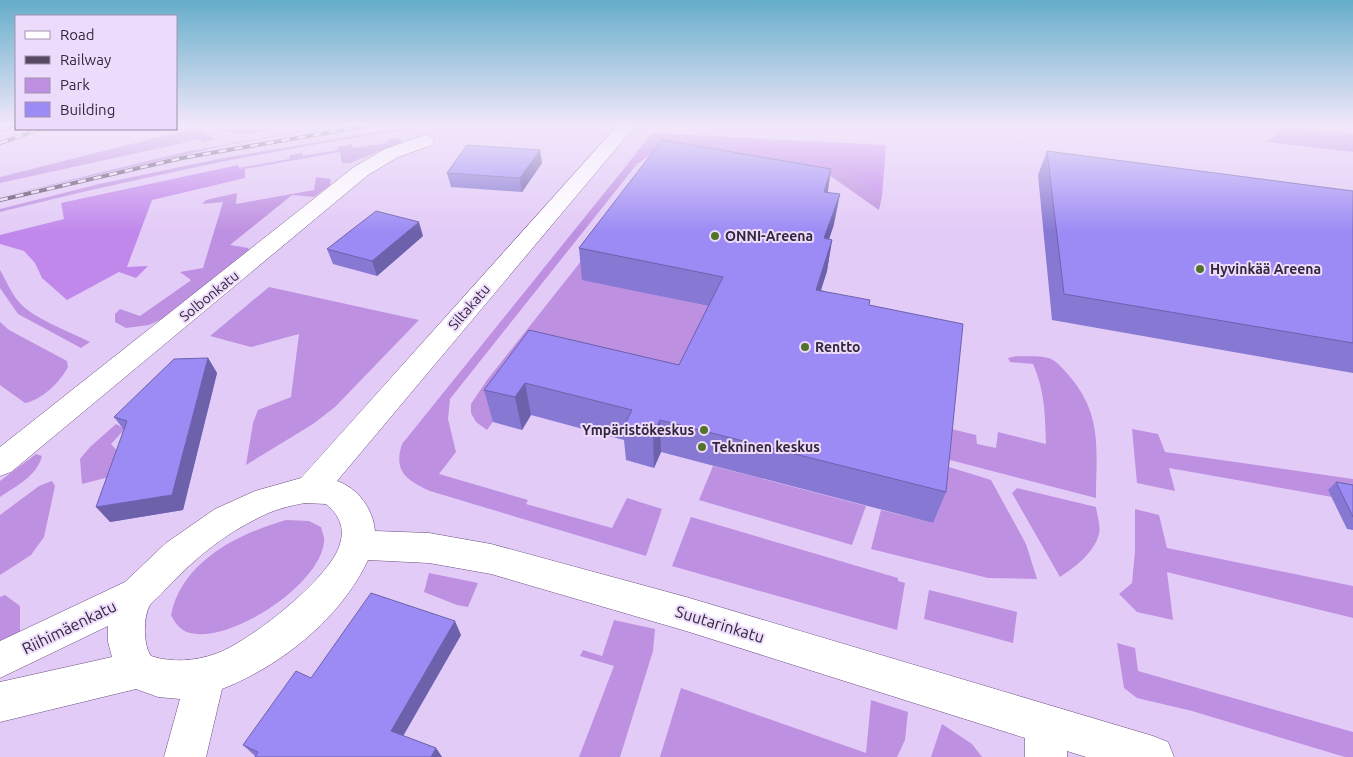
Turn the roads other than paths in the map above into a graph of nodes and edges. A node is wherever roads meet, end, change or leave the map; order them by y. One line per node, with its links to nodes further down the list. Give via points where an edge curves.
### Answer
1 (374, 161): 3 (street, Solbonkatu)
2 (595, 161): 4 (street, Siltakatu)
3 (0, 464)
4 (311, 489): 5 (street, via 336,493 352,508 358,523); 6 (street, via 262,502 211,529 178,552)
5 (357, 546): 9 (street, via 341,578 307,613 238,663); 11 (street, Suutarinkatu, via 410,546 491,559 686,614)
6 (138, 592): 7 (street, Riihimäenkatu); 8 (street, via 129,609 127,629 128,653)
7 (0, 660)
8 (137, 670): 9 (street, via 154,678 173,680); 10 (street)
9 (206, 676): 12 (street)
10 (0, 702)
11 (1045, 741): 13 (street, Suutarinkatu)
12 (185, 757)
13 (1153, 757)

